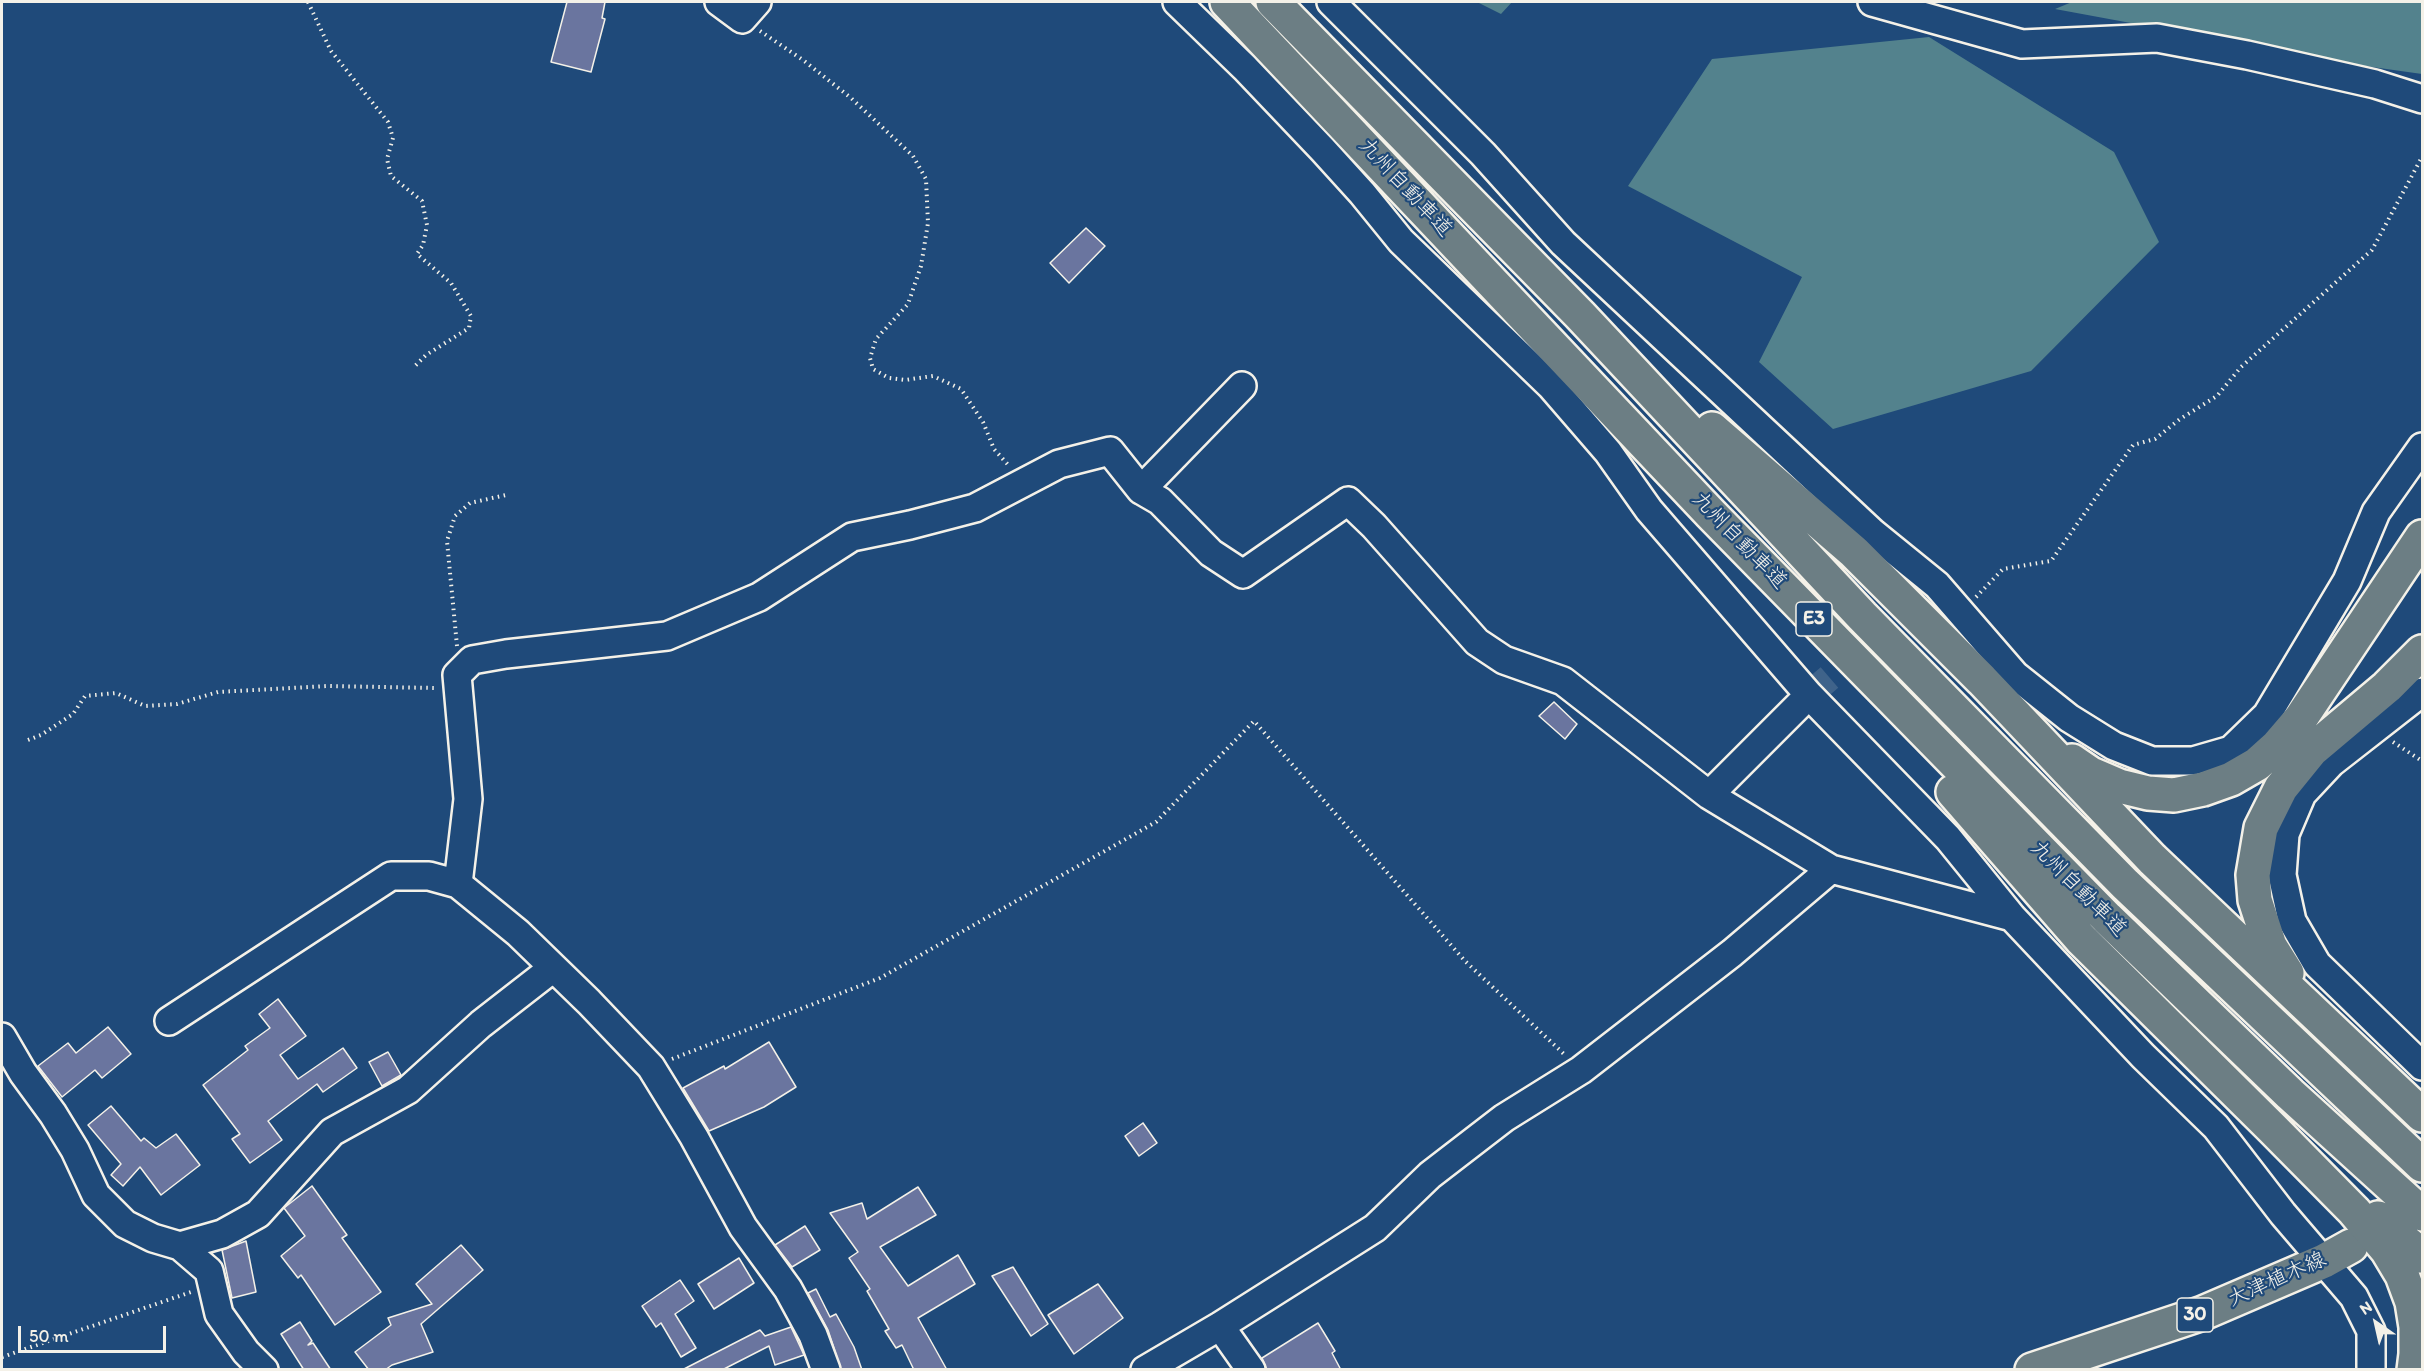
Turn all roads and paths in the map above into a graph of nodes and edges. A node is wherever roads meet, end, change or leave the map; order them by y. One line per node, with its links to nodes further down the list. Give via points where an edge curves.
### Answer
1 (308, 2): 12 (path, via 331,51 388,122 393,138 387,159 391,176 422,201 427,225 417,254 451,283 471,316 469,328 426,355)
2 (719, 2): 8 (street)
3 (1177, 2): 25 (street, via 1316,142 1401,241 1551,386 1608,452 1648,510)
4 (1227, 2): 18 (main road, 九州自動車道 / E3)
5 (1273, 2): 11 (main road, 九州自動車道 / E3)
6 (1331, 2): 20 (street, via 1483,154 1563,243)
7 (1872, 2): 9 (street, via 2022,44 2157,38 2363,81)
8 (750, 10): 15 (path, via 913,156 926,178 928,223 921,266 908,304 876,339 870,358 873,369 889,378 905,380 933,376 961,389 983,422 994,449)
9 (2422, 99)
10 (2422, 157): 20 (path, via 2372,250 2241,367 2217,396 2180,418 2155,439 2133,445 2051,561 2003,569)
11 (1580, 315): 23 (main road, via 1854,552); 41 (main road, 九州自動車道 / E3, via 1862,616 2125,884)
12 (413, 368)
13 (1242, 386): 16 (street)
14 (2422, 447): 20 (street, via 2376,512 2348,581 2267,715 2231,750 2193,761 2152,761 2114,746 2069,718 2015,675)
15 (1025, 482): 16 (street, via 1059,464 1110,451); 22 (street, via 975,508 852,537 759,597 667,636 472,660)
16 (1140, 490): 29 (street, via 1160,501 1211,553 1243,574 1348,501 1477,642 1504,660 1563,681)
17 (506, 495): 22 (path, via 470,503 455,516 447,541)
18 (1711, 513): 40 (main road, via 1773,595 1975,816 2081,939); 42 (main road, 九州自動車道 / E3, via 2107,918)
19 (2422, 537): 23 (main road, via 2301,718 2277,746 2231,779 2203,789 2174,795 2148,793 2091,774)
20 (1962, 611)
21 (2422, 652): 39 (main road, via 2296,768 2260,828 2253,875 2262,926 2287,972 2375,1051)
22 (460, 679): 27 (path, via 218,692 177,704 145,706 116,693 86,696 73,714); 31 (street, via 468,799)
23 (1982, 680): 39 (main road, via 2152,859)
24 (2422, 692): 26 (street)
25 (1809, 695): 29 (street); 32 (street, via 1948,838)
26 (2375, 730): 28 (path); 36 (street, via 2331,763 2302,794 2285,834 2282,875 2292,921 2317,964)
27 (28, 740)
28 (2422, 761)
29 (1709, 795): 30 (street)
30 (1831, 869): 32 (street); 38 (street, via 1732,953)
31 (458, 884): 33 (street, via 519,933); 34 (street, via 429,876 391,876)
32 (2012, 917): 44 (street, via 2216,1127 2283,1214)
33 (553, 968): 37 (street); 43 (street, via 481,1024 408,1090 332,1132 258,1215 222,1234)
34 (169, 1021)
35 (2, 1037): 43 (street, via 75,1150 96,1194 125,1224)
36 (2422, 1066)
37 (651, 1067): 38 (path, via 880,978 1156,822 1254,721 1464,961); 50 (street, via 743,1227 788,1289 813,1335)
38 (1581, 1070): 47 (street, via 1495,1125 1430,1175 1375,1228)
39 (2418, 1111)
40 (2272, 1128): 45 (main road); 55 (main road, via 2388,1250 2412,1302 2416,1327)
41 (2422, 1165)
42 (2422, 1214)
43 (180, 1246): 46 (street, via 209,1271)
44 (2338, 1253): 53 (main road, 大津植木線 / 30, via 2203,1312); 54 (street, via 2371,1331)
45 (2422, 1256)
46 (213, 1285): 48 (path); 49 (street, via 219,1314)
47 (1220, 1326): 51 (street); 52 (street)
48 (2, 1357)
49 (252, 1364)
50 (826, 1370)
51 (1145, 1370)
52 (1251, 1370)
53 (2032, 1370)
54 (2372, 1370)
55 (2414, 1370)

